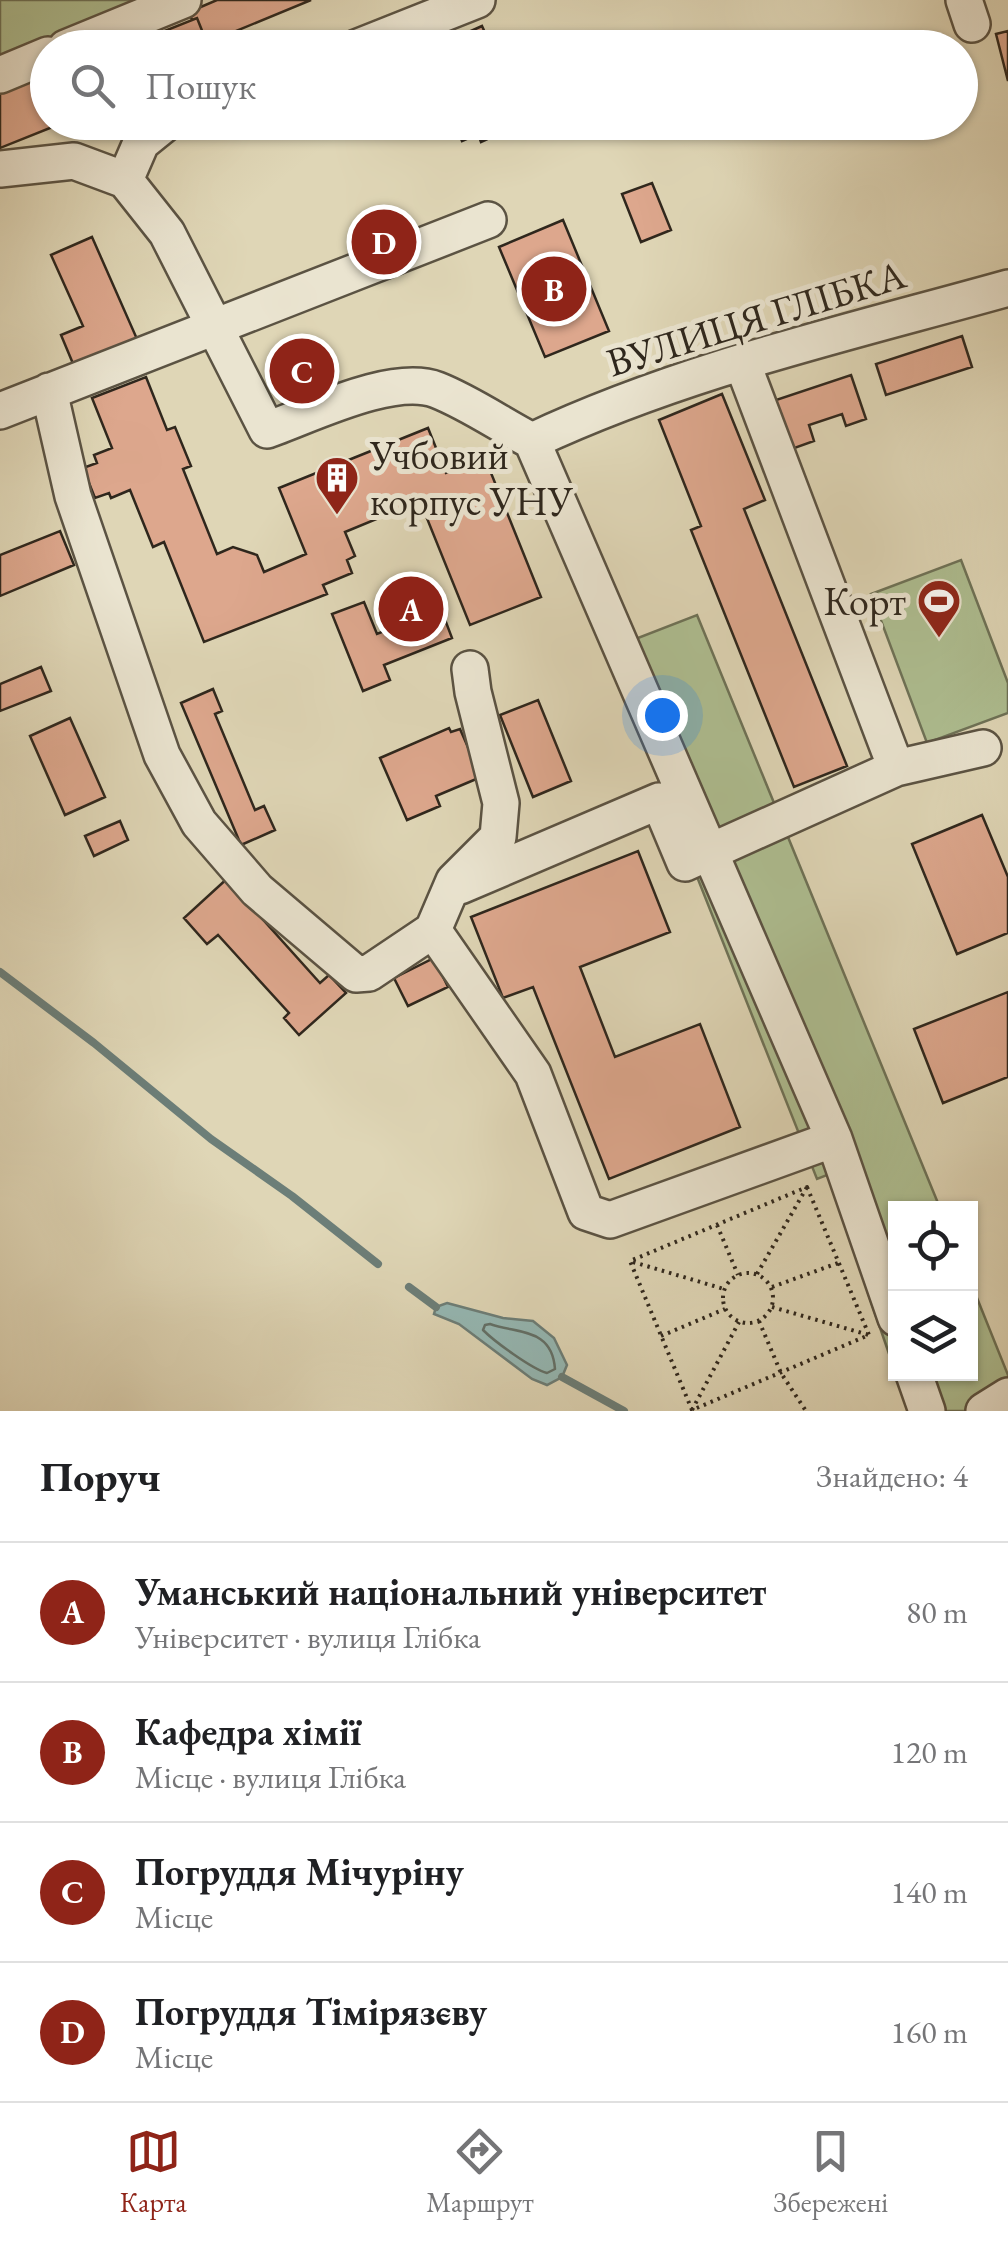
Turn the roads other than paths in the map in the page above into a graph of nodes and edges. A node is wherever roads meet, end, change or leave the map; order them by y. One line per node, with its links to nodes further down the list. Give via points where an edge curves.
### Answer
1 (183, 0): 3 (street)
2 (476, 0): 4 (street)
3 (110, 30)
4 (401, 30)
5 (30, 62): 6 (street)
6 (0, 74)
7 (145, 140): 9 (street)
8 (0, 169): 9 (street, via 74,161)
9 (125, 180): 12 (street, via 168,233)
10 (488, 220): 12 (street)
11 (1008, 288): 13 (street, ВУЛИЦЯ ГЛІБКА)
12 (215, 324): 14 (street); 16 (street, via 267,430 408,385 434,389)
13 (742, 362): 16 (street, ВУЛИЦЯ ГЛІБКА, via 596,411); 19 (street)
14 (50, 391): 15 (street); 22 (street, via 73,496 162,755 199,823 257,890 356,974 369,973)
15 (0, 411)
16 (532, 441): 20 (street)
17 (470, 669): 21 (street, via 502,822 498,838)
18 (983, 748): 19 (street)
19 (896, 768): 20 (street)
20 (710, 852): 21 (street, via 685,862 659,801); 23 (street)
21 (448, 892): 22 (street)
22 (434, 930): 23 (street, via 532,1074 586,1212 610,1220)
23 (834, 1139): 24 (street)
24 (882, 1327)
25 (917, 1381): 27 (street)
26 (1008, 1396): 28 (street)
27 (928, 1411)
28 (984, 1411)

